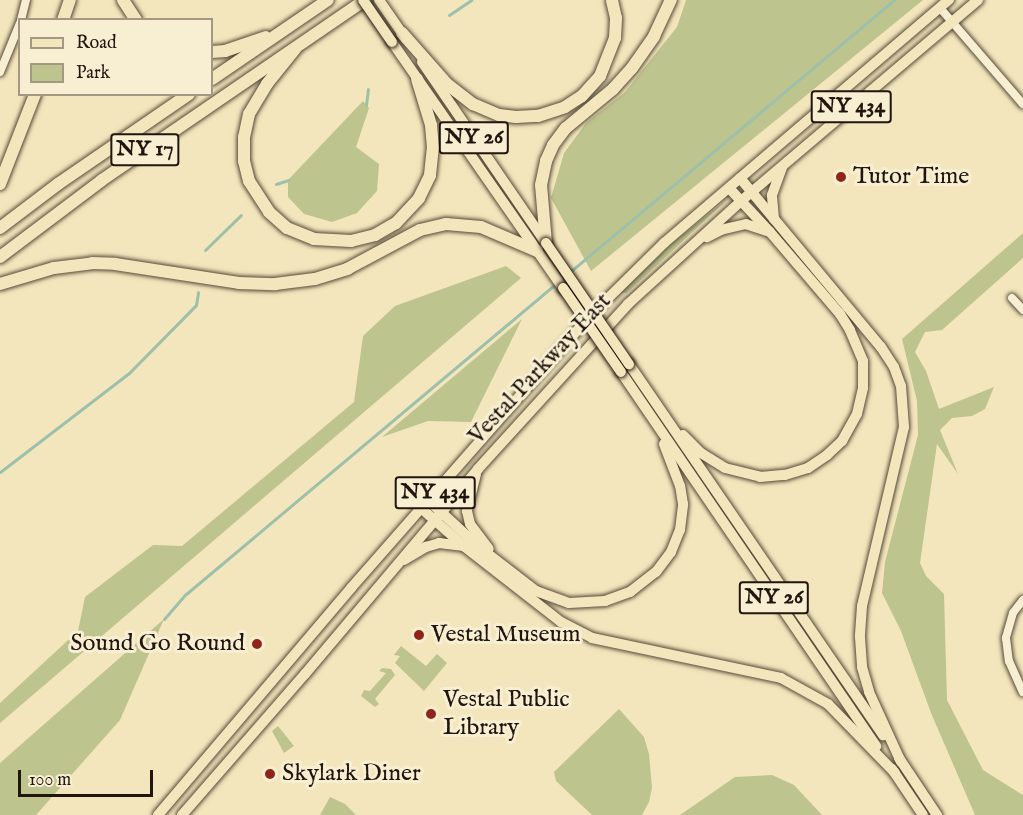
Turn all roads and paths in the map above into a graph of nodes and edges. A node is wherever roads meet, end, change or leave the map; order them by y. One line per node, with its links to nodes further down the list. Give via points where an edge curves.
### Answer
1 (26, 0): 12 (street)
2 (70, 0): 13 (highway)
3 (123, 0): 14 (highway)
4 (328, 0): 17 (highway)
5 (364, 0): 19 (highway, NY 17); 23 (main road, NY 26, bridge)
6 (379, 0): 18 (main road, NY 26)
7 (612, 0): 18 (highway, via 615,38 600,76 573,101 538,116 499,115 473,104 447,84)
8 (671, 0): 35 (highway, via 654,36 632,68 553,145 541,185)
9 (949, 0): 11 (main road, Vestal Parkway East / NY 434)
10 (978, 0): 15 (main road, Vestal Parkway East / NY 434)
11 (940, 8): 15 (street); 28 (main road, Vestal Parkway East / NY 434)
12 (21, 18)
13 (64, 18)
14 (135, 18)
15 (952, 22): 26 (street); 27 (main road, Vestal Parkway East / NY 434)
16 (18, 26): 21 (street)
17 (281, 32): 20 (highway); 22 (highway)
18 (402, 33): 35 (main road, NY 26)
19 (295, 49): 23 (highway, via 249,114 244,161 249,181 268,212 287,228 314,239 351,241 375,235 396,223 419,198 429,175 433,148 431,125); 37 (highway, NY 17, via 102,180)
20 (213, 52)
21 (0, 72)
22 (213, 78)
23 (417, 79): 35 (main road, NY 26)
24 (34, 96): 29 (highway)
25 (186, 96): 34 (highway, NY 17)
26 (1023, 104)
27 (784, 165): 31 (main road, Vestal Parkway East / NY 434); 33 (main road, via 772,195)
28 (740, 178): 30 (main road, Vestal Parkway East / NY 434); 31 (main road)
29 (0, 184)
30 (729, 188): 32 (main road); 44 (main road, Vestal Parkway East / NY 434, via 664,243 589,317)
31 (751, 193): 32 (main road, Vestal Parkway East / NY 434); 33 (main road)
32 (741, 201): 33 (main road); 36 (main road, Vestal Parkway East / NY 434)
33 (772, 227): 36 (main road, via 736,225); 41 (main road, via 840,314 861,352 863,388 852,425 827,455 808,468 760,477 736,473 713,462); 51 (main road, via 881,347 901,386 904,427 862,606 860,637 869,692)
34 (0, 228)
35 (541, 247): 38 (highway, via 481,227 446,224 420,230 347,269 305,280 239,283 92,263 54,268); 41 (main road, NY 26, bridge); 42 (main road, NY 26, bridge)
36 (688, 248): 43 (main road, Vestal Parkway East / NY 434, via 585,349)
37 (0, 257)
38 (0, 284)
39 (1012, 298): 40 (street)
40 (1023, 310)
41 (666, 418): 51 (main road, NY 26)
42 (654, 422): 47 (main road, via 680,486 683,504 680,530 671,552 648,581 605,601 569,603 536,591); 52 (main road, NY 26)
43 (478, 469): 45 (main road, Vestal Parkway East / NY 434); 47 (main road, via 466,511 470,524)
44 (425, 505): 45 (main road); 53 (main road, Vestal Parkway East / NY 434)
45 (437, 516): 46 (main road); 47 (main road); 48 (main road, Vestal Parkway East / NY 434)
46 (465, 547): 48 (main road, via 439,543); 52 (main road, via 561,622 592,638 781,678 828,704)
47 (503, 565)
48 (395, 566): 54 (main road, Vestal Parkway East / NY 434)
49 (1023, 600): 50 (street, via 1013,613 1006,638 1010,661)
50 (1023, 692)
51 (902, 762): 56 (main road, NY 26)
52 (895, 773): 55 (main road, NY 26)
53 (158, 815)
54 (182, 815)
55 (923, 815)
56 (937, 815)

